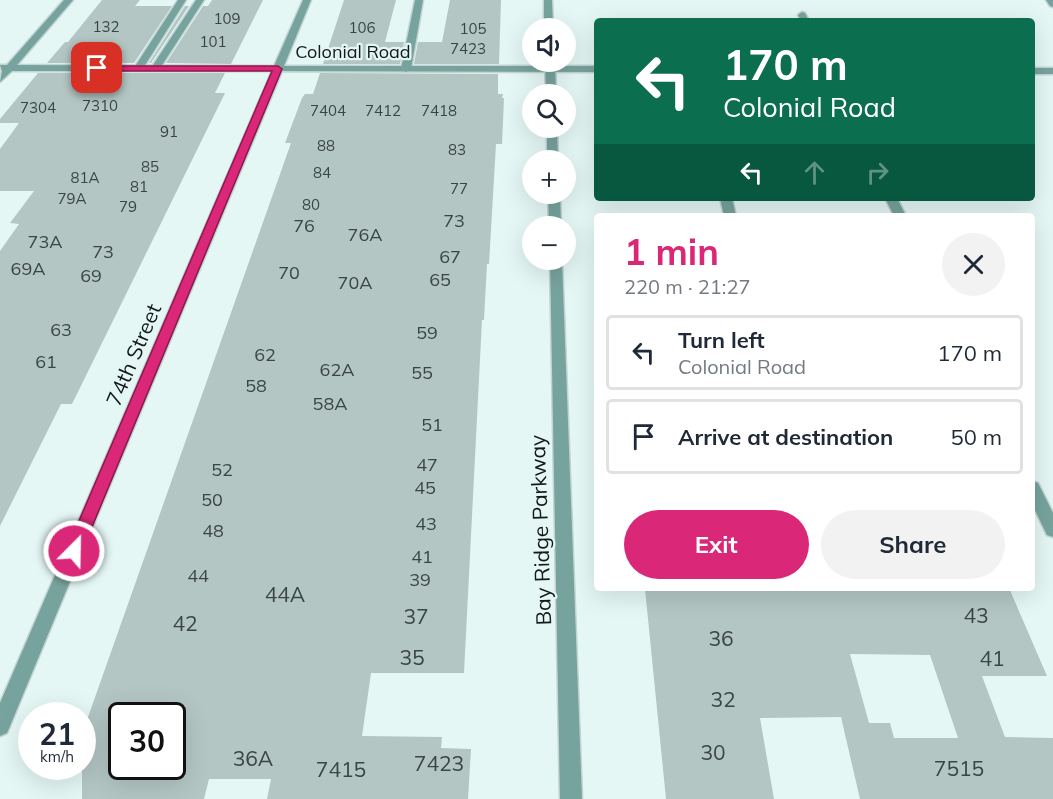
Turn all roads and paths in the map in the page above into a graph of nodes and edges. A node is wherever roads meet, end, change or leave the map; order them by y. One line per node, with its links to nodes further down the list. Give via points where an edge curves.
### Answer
1 (69, 0): 12 (street)
2 (182, 0): 13 (street)
3 (200, 0): 14 (street)
4 (307, 0): 15 (street, 74th Street)
5 (419, 0): 16 (street)
6 (548, 0): 9 (street)
7 (1050, 0): 8 (street)
8 (1053, 4)
9 (549, 18)
10 (522, 66): 16 (street, Colonial Road)
11 (576, 67): 17 (street, Colonial Road)
12 (5, 68): 13 (street, Colonial Road); 20 (street)
13 (138, 68): 14 (street, Colonial Road)
14 (156, 68): 15 (street, Colonial Road)
15 (278, 69): 16 (street, Colonial Road); 24 (street, 74th Street)
16 (406, 69)
17 (594, 69)
18 (1053, 70): 19 (street)
19 (1035, 71)
20 (0, 79)
21 (556, 270): 25 (street, Bay Ridge Parkway)
22 (1035, 493): 23 (street)
23 (1053, 530)
24 (0, 726)
25 (571, 799)

